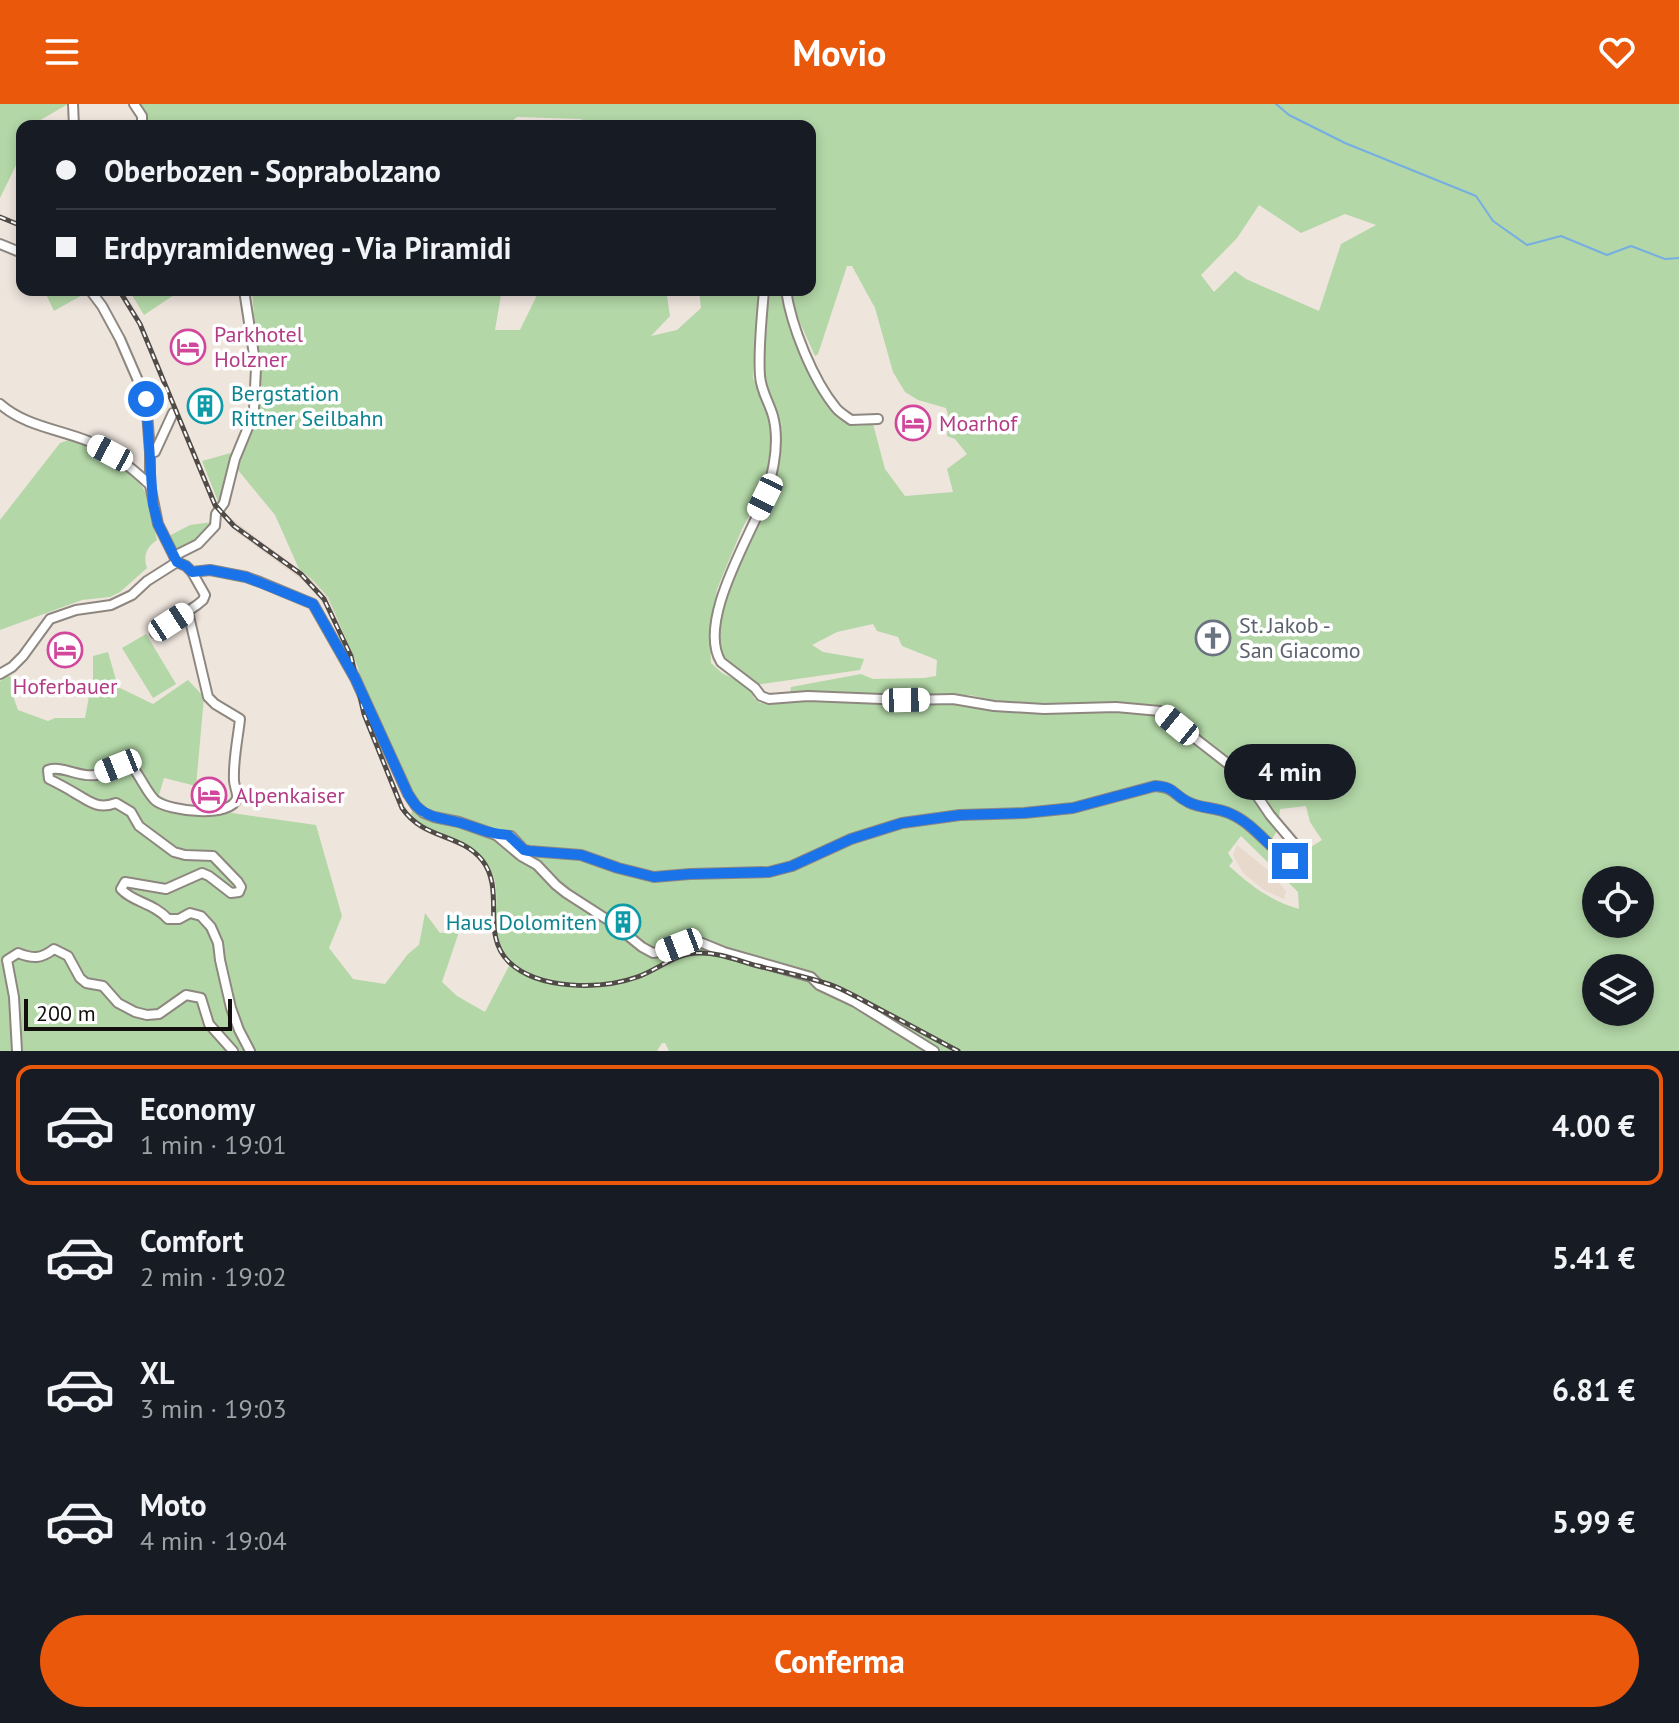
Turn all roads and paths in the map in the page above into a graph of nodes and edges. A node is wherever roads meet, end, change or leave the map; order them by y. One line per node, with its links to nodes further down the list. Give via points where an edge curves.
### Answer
1 (94, 296): 8 (street, via 146,399)
2 (245, 296): 10 (street, via 256,368 254,409 215,526)
3 (764, 296): 15 (street, via 759,375 773,416 775,465 722,597 715,643 719,659 769,699 953,699 1044,709 1160,711 1232,767 1300,856 1290,861 1233,814 1190,803 1168,787 1155,786 1073,808 902,823 769,872 654,877 581,855 524,850 511,836)
4 (787, 296): 7 (street, via 796,331 837,409 851,420)
5 (0, 404): 9 (street, via 21,419 90,442)
6 (173, 413): 8 (street, via 155,452)
7 (878, 419)
8 (150, 452): 9 (street)
9 (150, 485): 10 (street, via 158,524)
10 (176, 559): 11 (street); 14 (street, via 132,595 50,619 23,656)
11 (192, 572): 12 (street, via 205,595); 15 (street, via 246,577 309,601 355,678 416,806 434,817)
12 (188, 612): 13 (street); 18 (street, via 208,697 240,719 234,803 195,811 159,803 130,766 96,775 54,768 48,770 49,779 89,803 116,803 174,852 213,856 238,882 239,892 231,893 202,873 166,889 125,882 121,889 168,919 190,913 211,927 231,1008)
13 (155, 633)
14 (0, 674)
15 (496, 835): 19 (street, via 653,953 702,943 811,977)
16 (17, 1051): 17 (street, via 7,960 18,953 44,957 54,949 68,956 86,983 103,986 135,1012 159,1014 186,995 201,998 209,1024)
17 (233, 1051)
18 (250, 1051)
19 (934, 1051)

